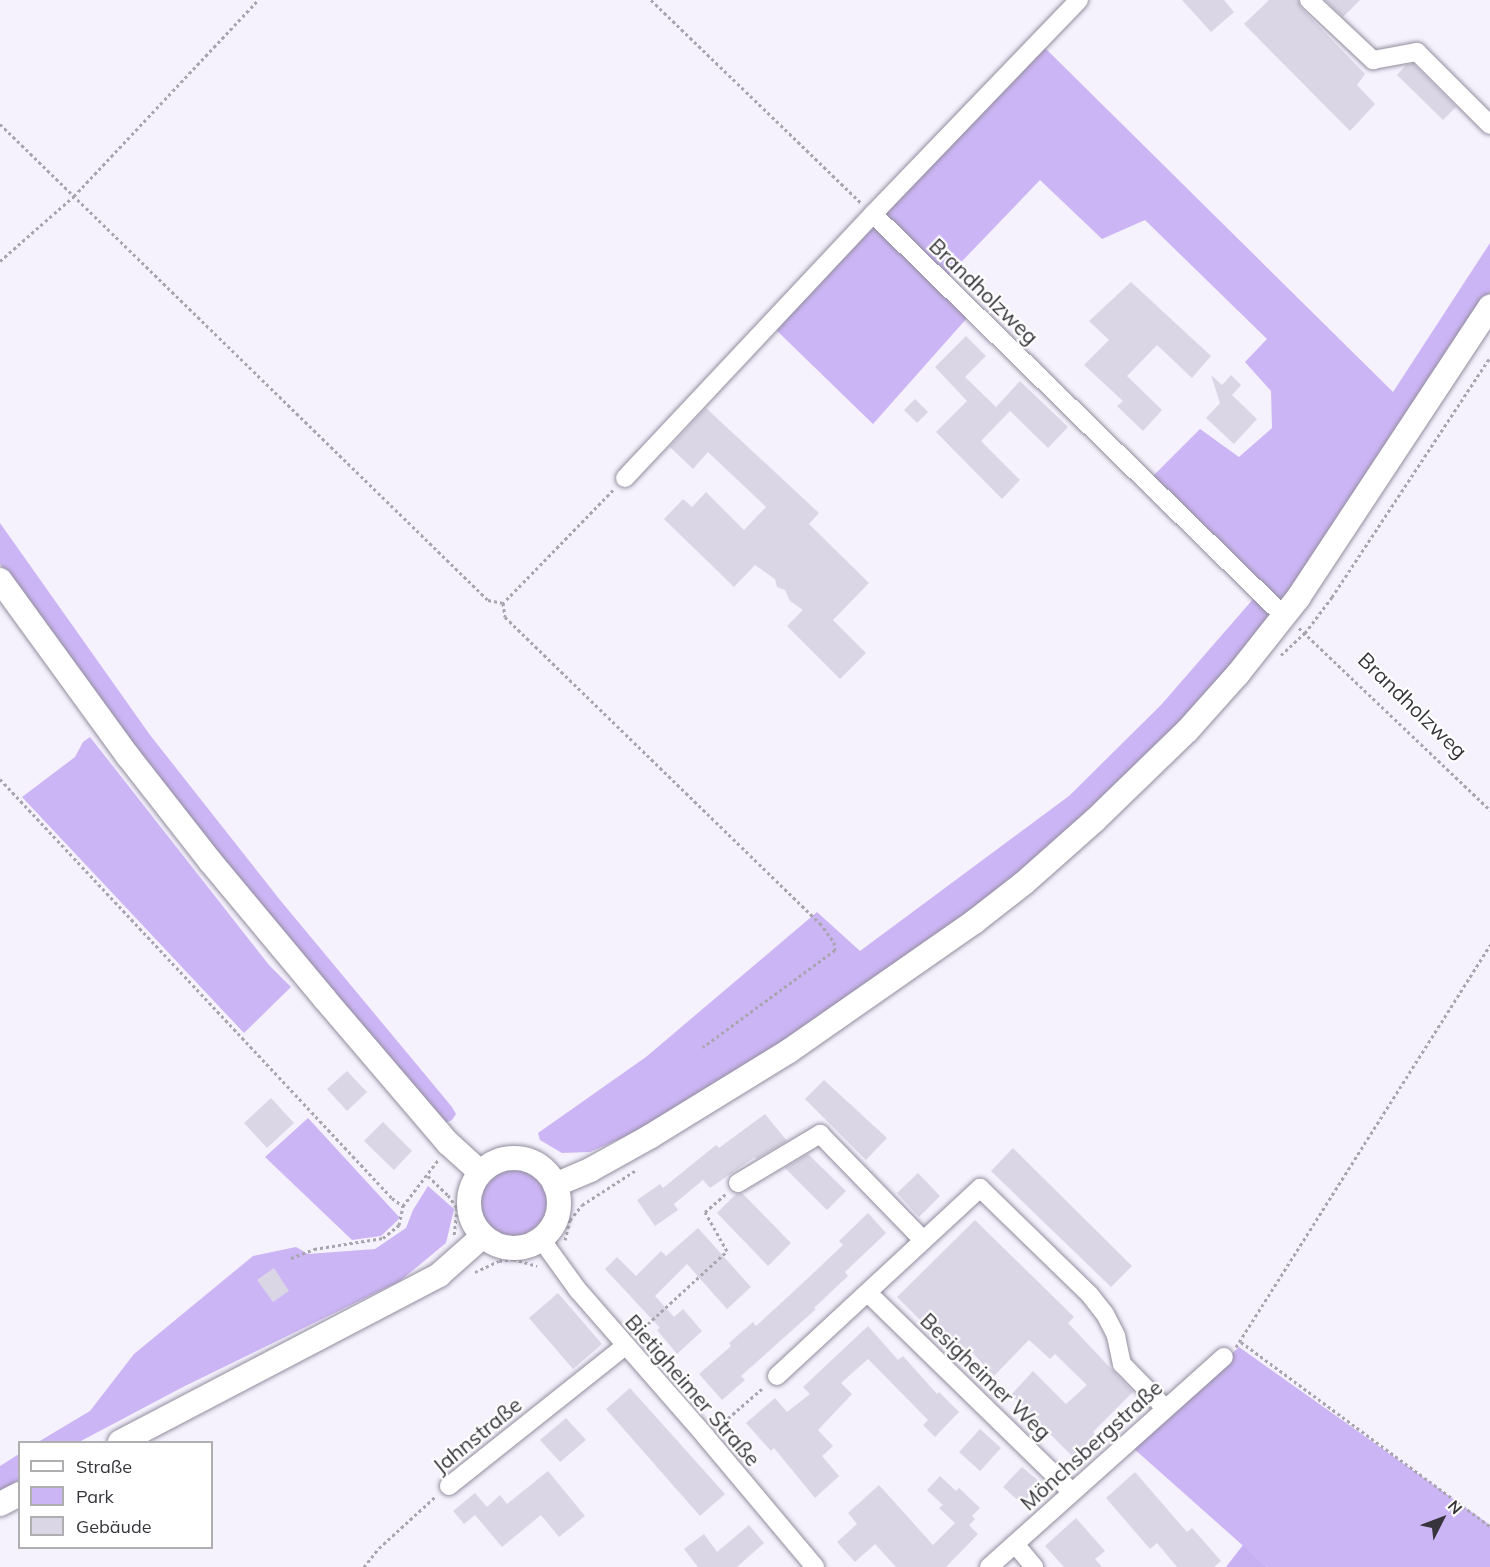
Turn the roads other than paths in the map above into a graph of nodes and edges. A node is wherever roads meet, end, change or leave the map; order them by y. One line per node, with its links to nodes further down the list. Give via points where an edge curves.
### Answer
1 (1079, 0): 4 (street)
2 (1309, 0): 3 (street, via 1373,60 1418,52)
3 (1490, 125)
4 (873, 214): 6 (street); 8 (street, Brandholzweg)
5 (1490, 307): 8 (main road)
6 (625, 478)
7 (0, 580): 9 (main road, via 128,756 252,912 448,1143)
8 (1284, 616): 11 (main road, via 1187,731 1095,820 990,909 789,1051 651,1136)
9 (480, 1172): 11 (main road, via 502,1160 517,1158 535,1163); 14 (main road, via 468,1199)
10 (738, 1183): 13 (street, via 820,1134)
11 (555, 1185): 12 (main road, via 558,1212 549,1232)
12 (541, 1239): 14 (main road, via 526,1247 501,1246); 16 (street, Bietigheimer Straße)
13 (923, 1240): 15 (street); 19 (street, via 980,1188 1106,1314 1122,1364)
14 (478, 1252): 20 (main road)
15 (868, 1293): 18 (street); 22 (street, Besigheimer Weg)
16 (625, 1346): 21 (street, Jahnstraße); 26 (street, Bietigheimer Straße)
17 (1224, 1357): 19 (street, Mönchsbergstraße)
18 (777, 1376)
19 (1165, 1408): 22 (street, Mönchsbergstraße)
20 (124, 1441)
21 (449, 1486)
22 (1072, 1492): 25 (street, Mönchsbergstraße)
23 (18, 1495): 24 (main road)
24 (0, 1504)
25 (1015, 1544): 27 (street, Mönchsbergstraße); 28 (street)
26 (815, 1567)
27 (989, 1567)
28 (1034, 1567)

